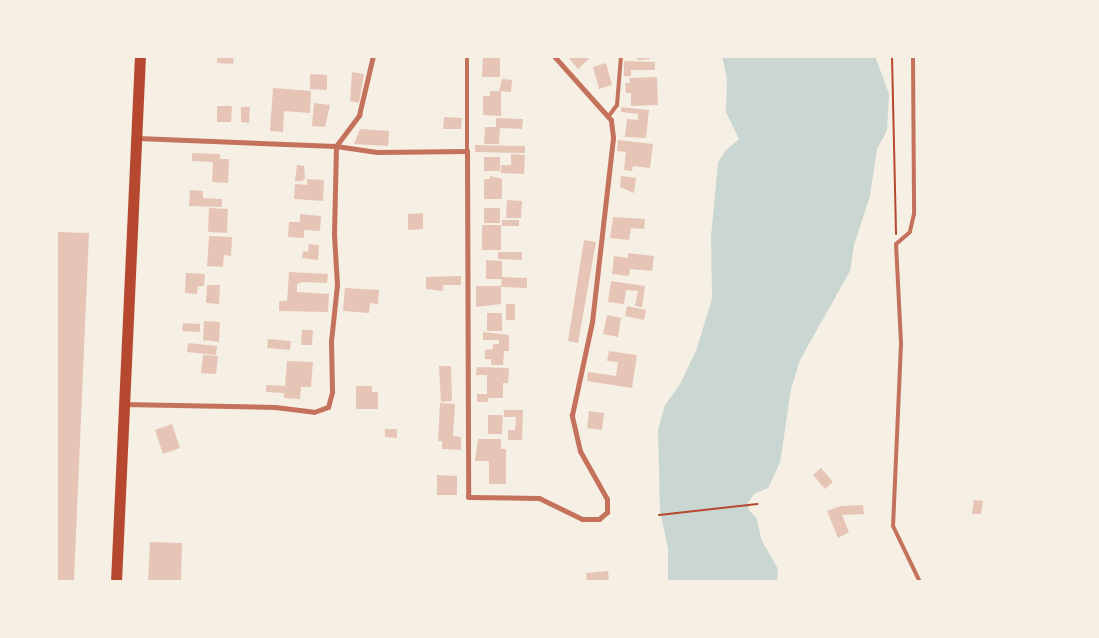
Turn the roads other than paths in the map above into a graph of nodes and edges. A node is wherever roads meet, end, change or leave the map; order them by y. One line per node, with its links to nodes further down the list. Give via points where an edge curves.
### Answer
1 (140, 56): 8 (main road)
2 (374, 56): 9 (street, via 359,115)
3 (466, 56): 10 (lane)
4 (554, 56): 7 (street)
5 (620, 56): 7 (lane, via 618,105)
6 (914, 56): 13 (lane, via 914,214 910,232 896,244 901,344 892,526)
7 (608, 117): 10 (street, via 612,161 592,322 572,414 576,440 607,500 607,512 592,520 539,498 468,496)
8 (137, 138): 9 (street); 11 (main road)
9 (336, 146): 10 (street, via 377,152); 11 (street, via 334,234 337,285 331,341 332,392 328,407 314,412)
10 (466, 151)
11 (122, 404): 12 (main road)
12 (116, 582)
13 (920, 582)

